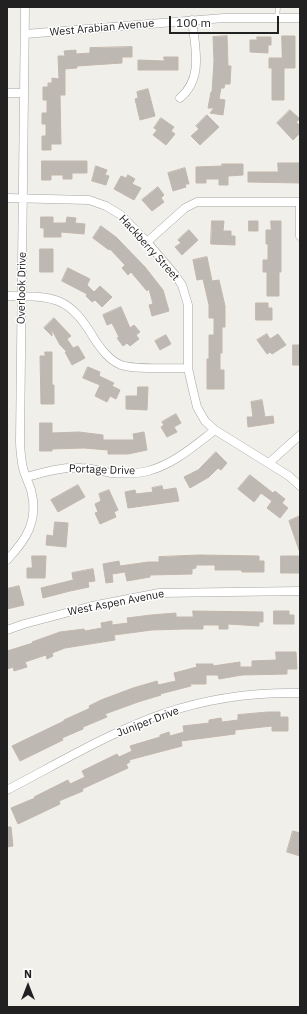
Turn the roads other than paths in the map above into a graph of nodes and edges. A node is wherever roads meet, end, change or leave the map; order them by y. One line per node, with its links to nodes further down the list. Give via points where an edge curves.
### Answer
1 (26, 7): 6 (street, Overlook Drive)
2 (278, 7): 3 (lane)
3 (277, 18): 4 (street, West Arabian Avenue); 5 (street, West Arabian Avenue)
4 (300, 18)
5 (192, 20): 6 (street, West Arabian Avenue); 9 (street, via 196,69 191,86)
6 (25, 34): 8 (street, Overlook Drive)
7 (7, 93): 8 (street)
8 (24, 93): 11 (street, Overlook Drive)
9 (180, 98)
10 (7, 198): 11 (street, Hackberry Street)
11 (23, 198): 14 (street, Hackberry Street, via 98,202 115,210); 16 (street, Overlook Drive)
12 (300, 202): 13 (street); 14 (street, via 197,202 185,208)
13 (300, 236)
14 (147, 242): 17 (street, Hackberry Street, via 185,291 189,312)
15 (7, 296): 16 (street)
16 (21, 296): 17 (street, via 46,297 70,308 81,318 102,351 114,362 131,367); 21 (street, Overlook Drive, via 20,441 22,465)
17 (188, 368): 18 (street, Hackberry Street, via 197,407 205,421)
18 (215, 430): 20 (street, Hackberry Street); 21 (street, Portage Drive, via 167,464 147,471 112,473 81,468 47,471)
19 (300, 435): 20 (street)
20 (269, 464): 22 (street, Hackberry Street)
21 (27, 477): 23 (street, Overlook Drive, via 34,505 32,523 21,545)
22 (300, 486)
23 (7, 560)
24 (300, 591): 25 (street, West Aspen Avenue, via 159,593 92,606)
25 (7, 630)
26 (300, 693): 27 (street, Juniper Drive, via 234,696 167,712 128,728)
27 (7, 790)

